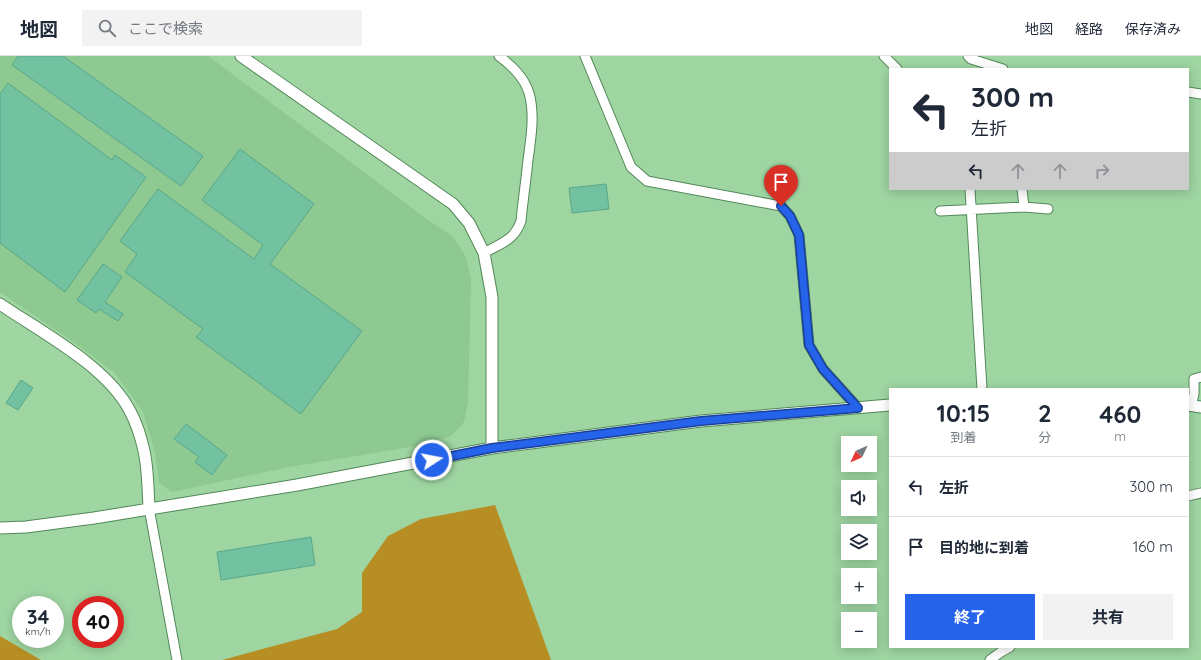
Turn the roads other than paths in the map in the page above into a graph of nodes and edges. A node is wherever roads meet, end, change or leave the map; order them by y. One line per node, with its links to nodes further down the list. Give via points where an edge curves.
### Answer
1 (241, 56): 16 (street, via 453,204 469,224)
2 (499, 56): 16 (street, via 517,71 529,93 532,112 531,143 518,230 511,238)
3 (585, 56): 22 (street, via 631,167 647,181 781,206 790,216 799,235 809,345 823,369)
4 (884, 56): 6 (street)
5 (968, 56): 7 (street)
6 (896, 68)
7 (1000, 68)
8 (1189, 92): 9 (street)
9 (1201, 94)
10 (970, 190): 13 (street)
11 (1022, 190): 12 (street)
12 (1024, 207): 13 (street); 14 (street)
13 (971, 209): 15 (street); 19 (street)
14 (1048, 209)
15 (940, 211)
16 (484, 253): 23 (street, via 492,296)
17 (0, 304): 26 (street, via 96,369 115,389 130,410 139,431 145,453)
18 (1201, 377): 21 (street, via 1194,380)
19 (982, 388)
20 (889, 405): 22 (street)
21 (1193, 406)
22 (858, 408): 23 (street, via 701,421)
23 (492, 448): 26 (street, via 297,485)
24 (1201, 493): 25 (street)
25 (1189, 496)
26 (149, 508): 27 (street, via 94,518); 29 (street)
27 (0, 528)
28 (1008, 648): 30 (street)
29 (177, 660)
30 (990, 660)

